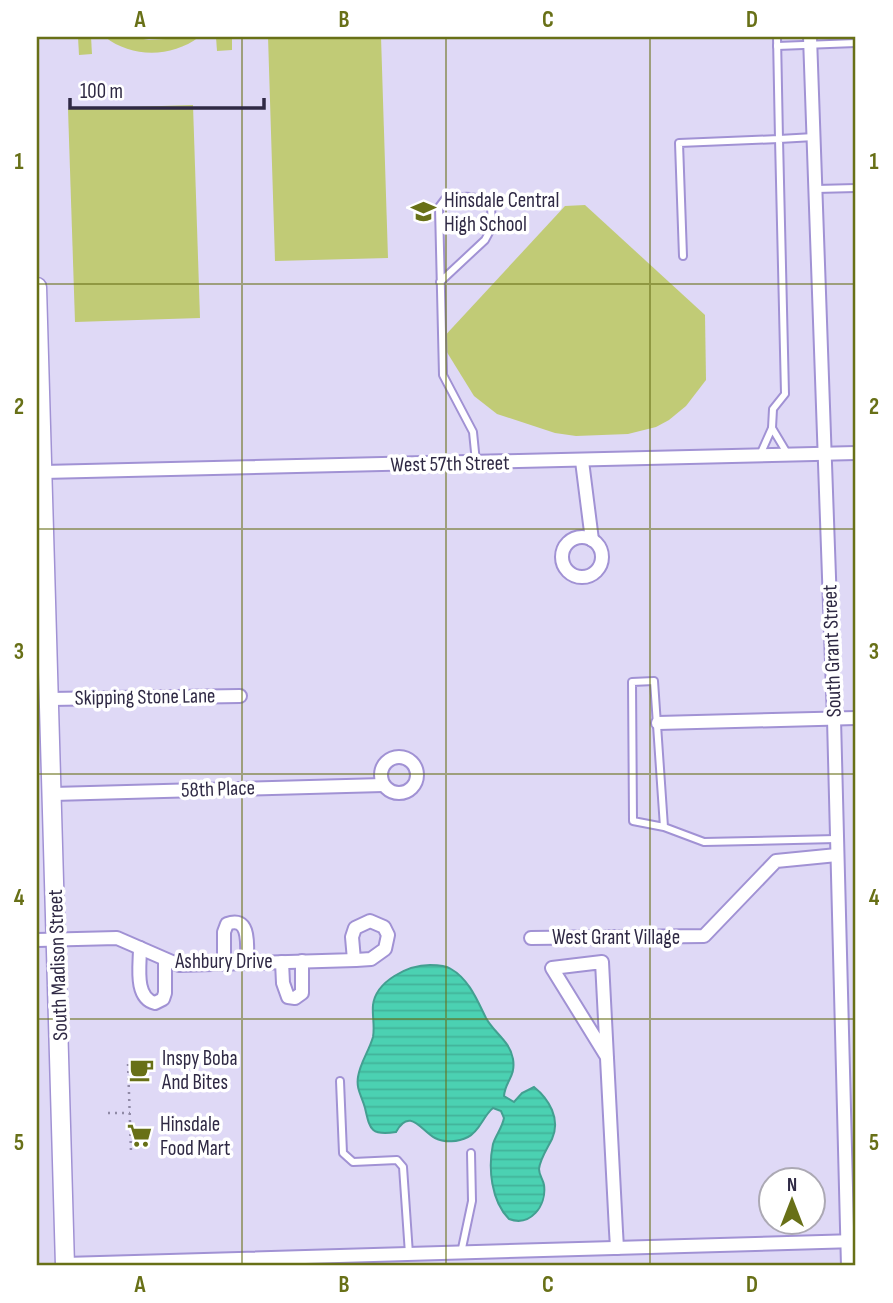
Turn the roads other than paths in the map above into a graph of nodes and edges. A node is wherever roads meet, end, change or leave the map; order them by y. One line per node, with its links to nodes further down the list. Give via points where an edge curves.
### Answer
1 (777, 37): 4 (lane)
2 (810, 41): 3 (lane); 4 (lane); 5 (street, South Grant Street)
3 (856, 43)
4 (777, 46): 6 (lane)
5 (814, 137): 6 (lane); 8 (street, South Grant Street)
6 (779, 139): 9 (lane, via 679,143); 12 (lane, via 785,394 773,409)
7 (856, 188): 8 (lane)
8 (816, 189): 14 (street, South Grant Street)
9 (683, 257)
10 (440, 282): 10 (lane, via 439,207 445,199 482,198 491,206 492,227 485,240); 18 (lane, via 443,375 473,432)
11 (37, 287): 19 (street, South Madison Street)
12 (772, 428): 15 (lane); 16 (lane)
13 (856, 453): 14 (street, West 57th Street)
14 (825, 454): 15 (street, West 57th Street); 24 (street, South Grant Street)
15 (788, 455): 16 (street, West 57th Street)
16 (760, 456): 17 (street, West 57th Street)
17 (582, 461): 18 (street, West 57th Street); 20 (street)
18 (476, 464): 19 (street, West 57th Street)
19 (43, 472): 22 (street, South Madison Street)
20 (592, 540)
21 (240, 696): 22 (street, Skipping Stone Lane)
22 (50, 699): 27 (street, South Madison Street)
23 (856, 718): 24 (street)
24 (834, 719): 25 (street); 29 (street, South Grant Street)
25 (658, 723): 28 (lane); 28 (lane, via 654,681 632,682 633,821)
26 (383, 785): 27 (street, 58th Place)
27 (53, 794): 33 (street, South Madison Street)
28 (664, 827): 29 (lane, via 704,842)
29 (836, 839): 30 (street, South Grant Street)
30 (836, 855): 31 (street, West Grant Village, via 776,861 704,936); 44 (street, South Grant Street)
31 (531, 938)
32 (37, 940): 33 (street, Ashbury Drive)
33 (57, 940): 34 (street, Ashbury Drive, via 107,937); 49 (street, South Madison Street)
34 (140, 948): 36 (street, Ashbury Drive); 36 (street, via 141,987 148,1001 163,999)
35 (354, 960): 37 (street, Ashbury Drive)
36 (165, 961): 40 (street, Ashbury Drive, via 179,965)
37 (302, 961): 39 (street, Ashbury Drive); 39 (street, via 302,993 295,998 285,993)
38 (247, 962): 39 (street, Ashbury Drive); 40 (street, Ashbury Drive); 40 (street, via 246,929 235,921 227,924 224,932)
39 (282, 962)
40 (224, 963)
41 (607, 1057): 41 (street, via 602,962 552,968 580,1014); 45 (street)
42 (340, 1081): 47 (lane, via 343,1153 353,1162 397,1160 403,1167)
43 (471, 1153): 46 (lane, via 472,1201)
44 (852, 1242): 45 (street); 50 (street, South Grant Street)
45 (617, 1248): 46 (street)
46 (461, 1253): 47 (street)
47 (409, 1254): 48 (street)
48 (390, 1260): 49 (street)
49 (65, 1265)
50 (848, 1266)

